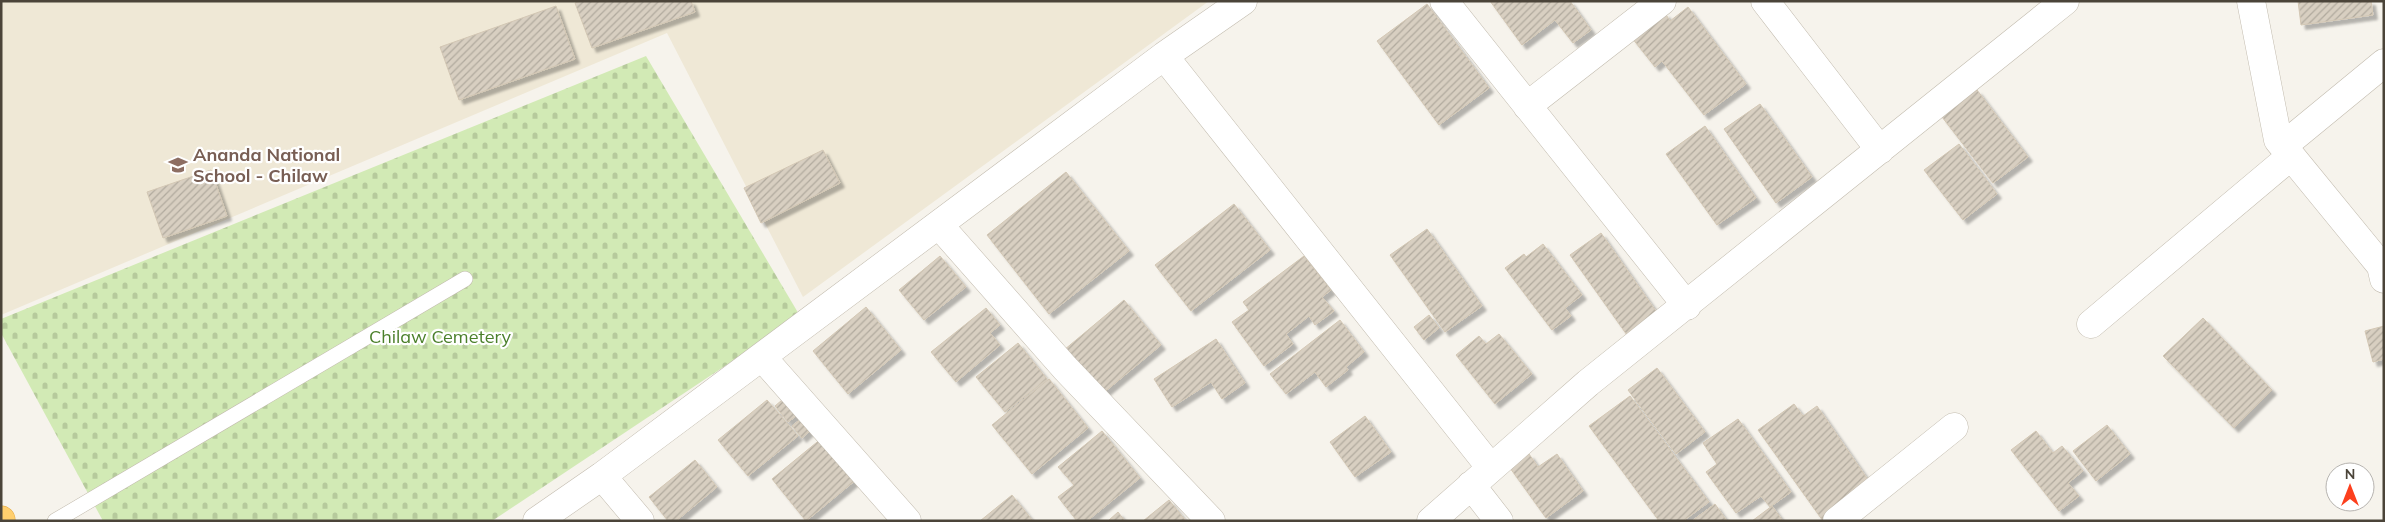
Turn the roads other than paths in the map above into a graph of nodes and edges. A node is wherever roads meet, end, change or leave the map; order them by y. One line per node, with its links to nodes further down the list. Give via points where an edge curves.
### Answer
1 (1243, 1): 7 (street)
2 (1444, 1): 9 (street)
3 (1662, 1): 9 (street)
4 (1765, 1): 10 (street)
5 (2065, 1): 10 (street)
6 (2252, 1): 11 (street, via 2278,140)
7 (1164, 56): 12 (street); 20 (street)
8 (2384, 63): 11 (street)
9 (1527, 106): 15 (street)
10 (1880, 150): 15 (street)
11 (2287, 151): 13 (street, via 2381,266); 16 (street)
12 (939, 225): 17 (street); 25 (street, via 1065,368)
13 (2384, 279)
14 (464, 280): 21 (lane)
15 (1686, 306): 20 (street, via 1588,383)
16 (2091, 324)
17 (762, 357): 19 (street); 24 (street)
18 (1954, 427): 28 (street)
19 (602, 476): 22 (street); 23 (street)
20 (1481, 476): 26 (street); 27 (street)
21 (55, 521)
22 (537, 521)
23 (640, 521)
24 (907, 521)
25 (1211, 521)
26 (1431, 521)
27 (1499, 521)
28 (1837, 521)

